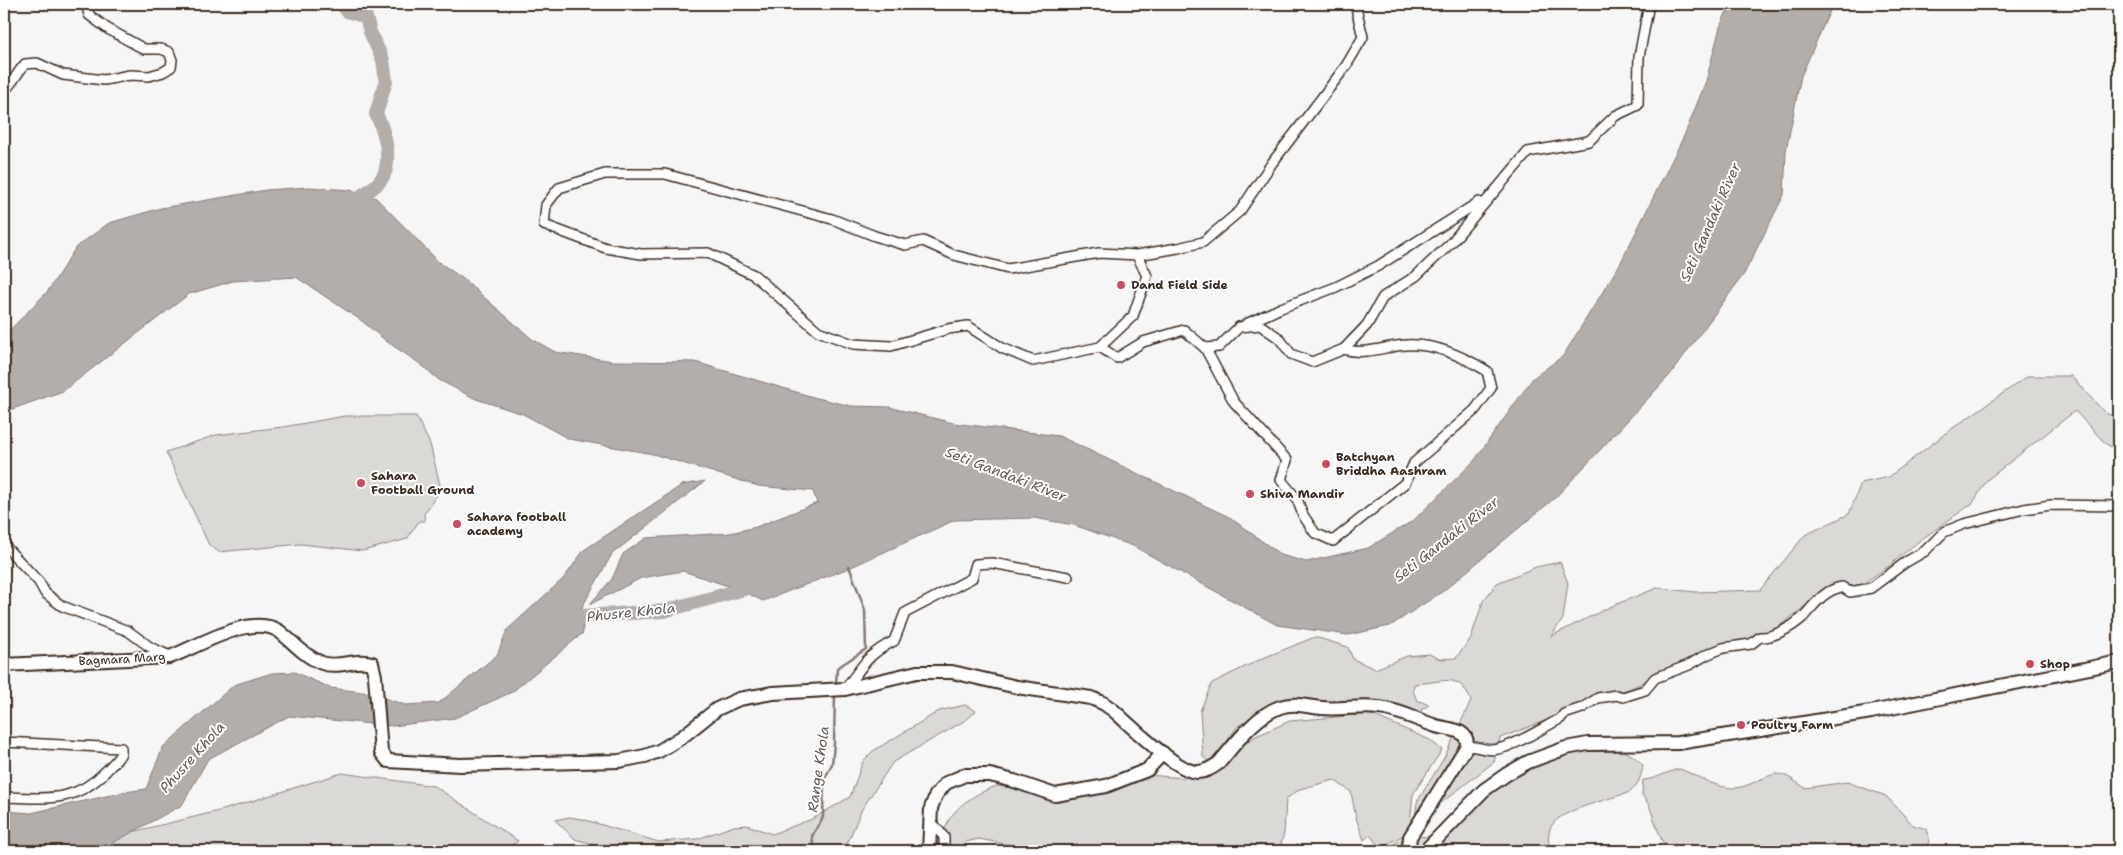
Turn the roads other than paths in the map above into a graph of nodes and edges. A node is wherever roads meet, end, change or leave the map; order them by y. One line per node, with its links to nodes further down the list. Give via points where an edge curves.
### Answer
1 (86, 4): 4 (street, via 90,15 108,29 144,49 161,48 169,52 171,67 149,76 130,75 104,80 64,75 37,63 25,64)
2 (1355, 4): 6 (street, via 1363,37 1346,66 1240,211 1203,242)
3 (1649, 4): 5 (street, via 1639,57 1638,105 1615,116 1589,140 1528,152)
4 (4, 91)
5 (1487, 197): 7 (street, via 1378,266); 10 (street, via 1451,242 1416,276 1383,297 1367,325)
6 (1137, 254): 8 (street, via 1147,276 1133,316); 8 (street, via 1099,253 1008,269 954,255 923,241 905,245 832,219 665,174 605,174 559,188 546,205 544,225 606,248 641,254 708,253 754,274 818,331 853,344 891,346 968,326 1002,348 1033,361)
7 (1239, 327): 9 (street, via 1219,347); 10 (street, via 1260,325 1279,338 1291,354 1312,362)
8 (1100, 347): 9 (street, via 1117,358 1142,342 1184,330)
9 (1205, 348): 10 (street, via 1234,402 1287,460 1281,480 1297,499 1303,515 1315,533 1333,541 1405,484 1414,463 1475,410 1491,388 1487,371 1466,359 1423,345 1355,353)
10 (1344, 349)
11 (2119, 506): 19 (street, via 2051,505 1964,524 1944,532 1926,551 1871,588 1850,592 1842,587 1829,592 1801,619 1769,638 1760,637 1751,644 1723,648 1706,655 1655,678 1645,690 1623,697 1598,698 1503,748 1486,750)
12 (4, 545): 14 (street, via 39,582 45,593 62,606 128,631)
13 (1068, 577): 17 (street, via 976,564 972,578 905,613 894,641 875,651 859,667)
14 (170, 656): 16 (main road, Bagmara Marg); 17 (main road, Bagmara Marg, via 232,630 262,624 278,630 321,663 372,663 381,752 384,758 394,762 460,765 619,761 659,751 717,709 739,699 773,693)
15 (2119, 662): 26 (main road, via 1772,729 1678,742 1588,744 1566,748 1528,762 1484,790)
16 (4, 665)
17 (845, 689): 20 (main road, via 895,676 940,671 1091,698 1113,710)
18 (4, 742): 21 (street, via 121,748 121,753 100,778 70,796)
19 (1467, 746): 20 (main road, via 1461,732 1395,711 1292,705 1265,714 1219,762 1205,771 1191,771); 25 (main road, via 1410,837 1409,846)
20 (1163, 753): 22 (main road, via 1147,770 1106,786 1055,795 990,775 965,775 946,783 936,795 930,808)
21 (4, 797)
22 (931, 821): 23 (main road); 24 (street, via 944,837)
23 (929, 851)
24 (944, 851)
25 (1413, 851)
26 (1425, 851)

